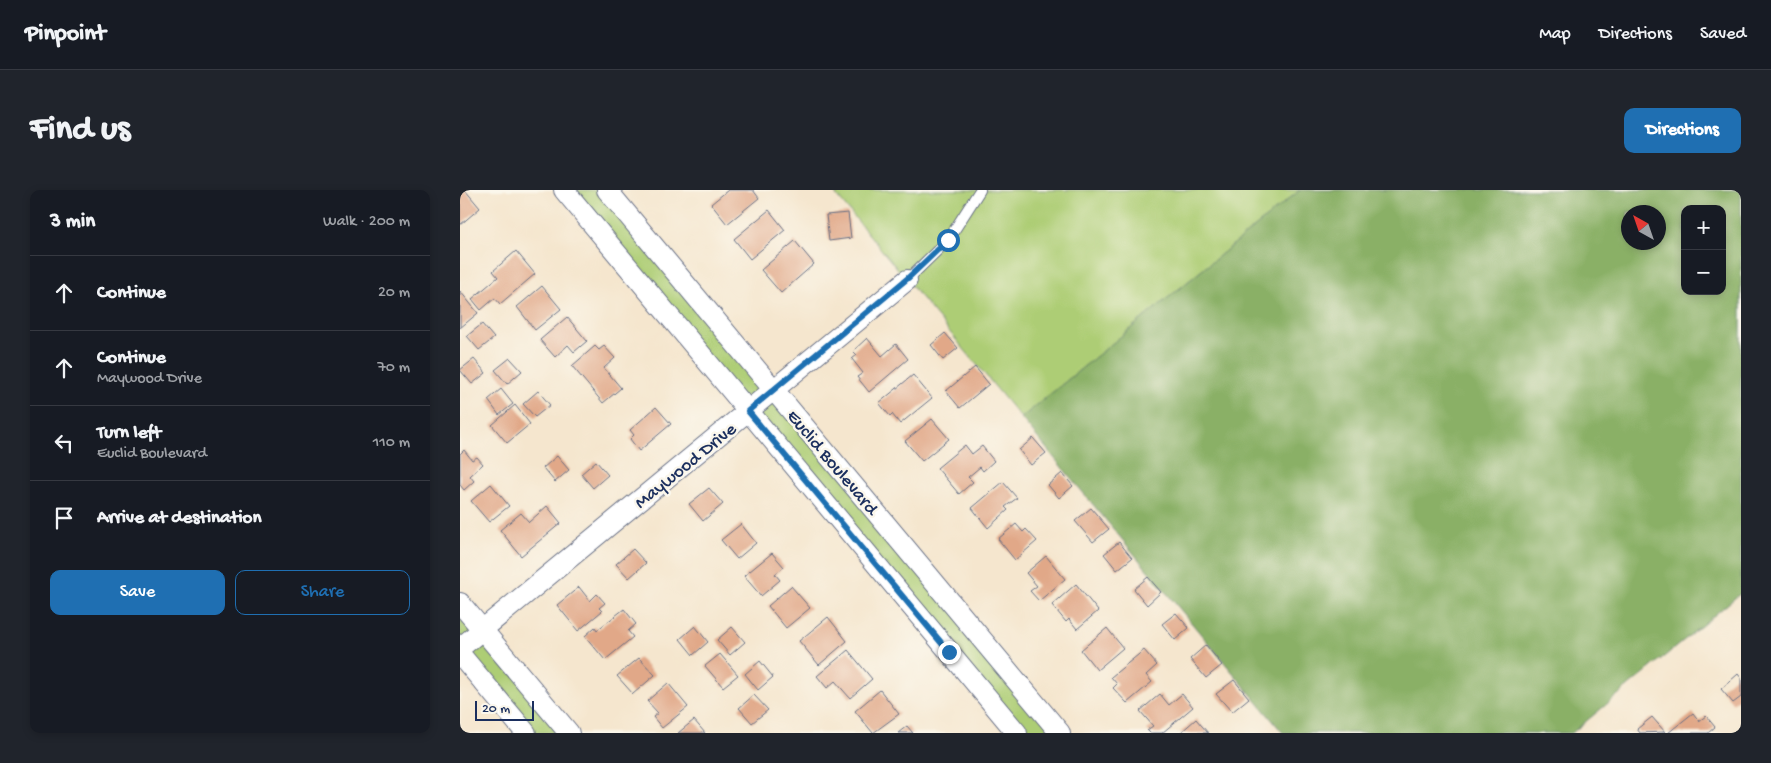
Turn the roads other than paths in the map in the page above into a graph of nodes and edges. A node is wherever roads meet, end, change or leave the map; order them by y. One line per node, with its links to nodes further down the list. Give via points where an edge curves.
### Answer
1 (564, 190): 6 (street, Euclid Boulevard)
2 (607, 190): 5 (street, Euclid Boulevard)
3 (980, 190): 4 (lane, via 948,240)
4 (907, 280): 5 (street, Maywood Drive)
5 (774, 390): 6 (street, Maywood Drive); 9 (street, Euclid Boulevard)
6 (748, 411): 8 (street, Maywood Drive); 11 (street, Euclid Boulevard)
7 (460, 603): 8 (street)
8 (482, 630): 10 (street, Maywood Drive); 14 (street)
9 (975, 631): 11 (street); 16 (street, Euclid Boulevard)
10 (460, 648)
11 (949, 652): 15 (street, Euclid Boulevard)
12 (460, 654): 13 (street)
13 (526, 733)
14 (569, 733)
15 (1017, 733)
16 (1060, 733)

